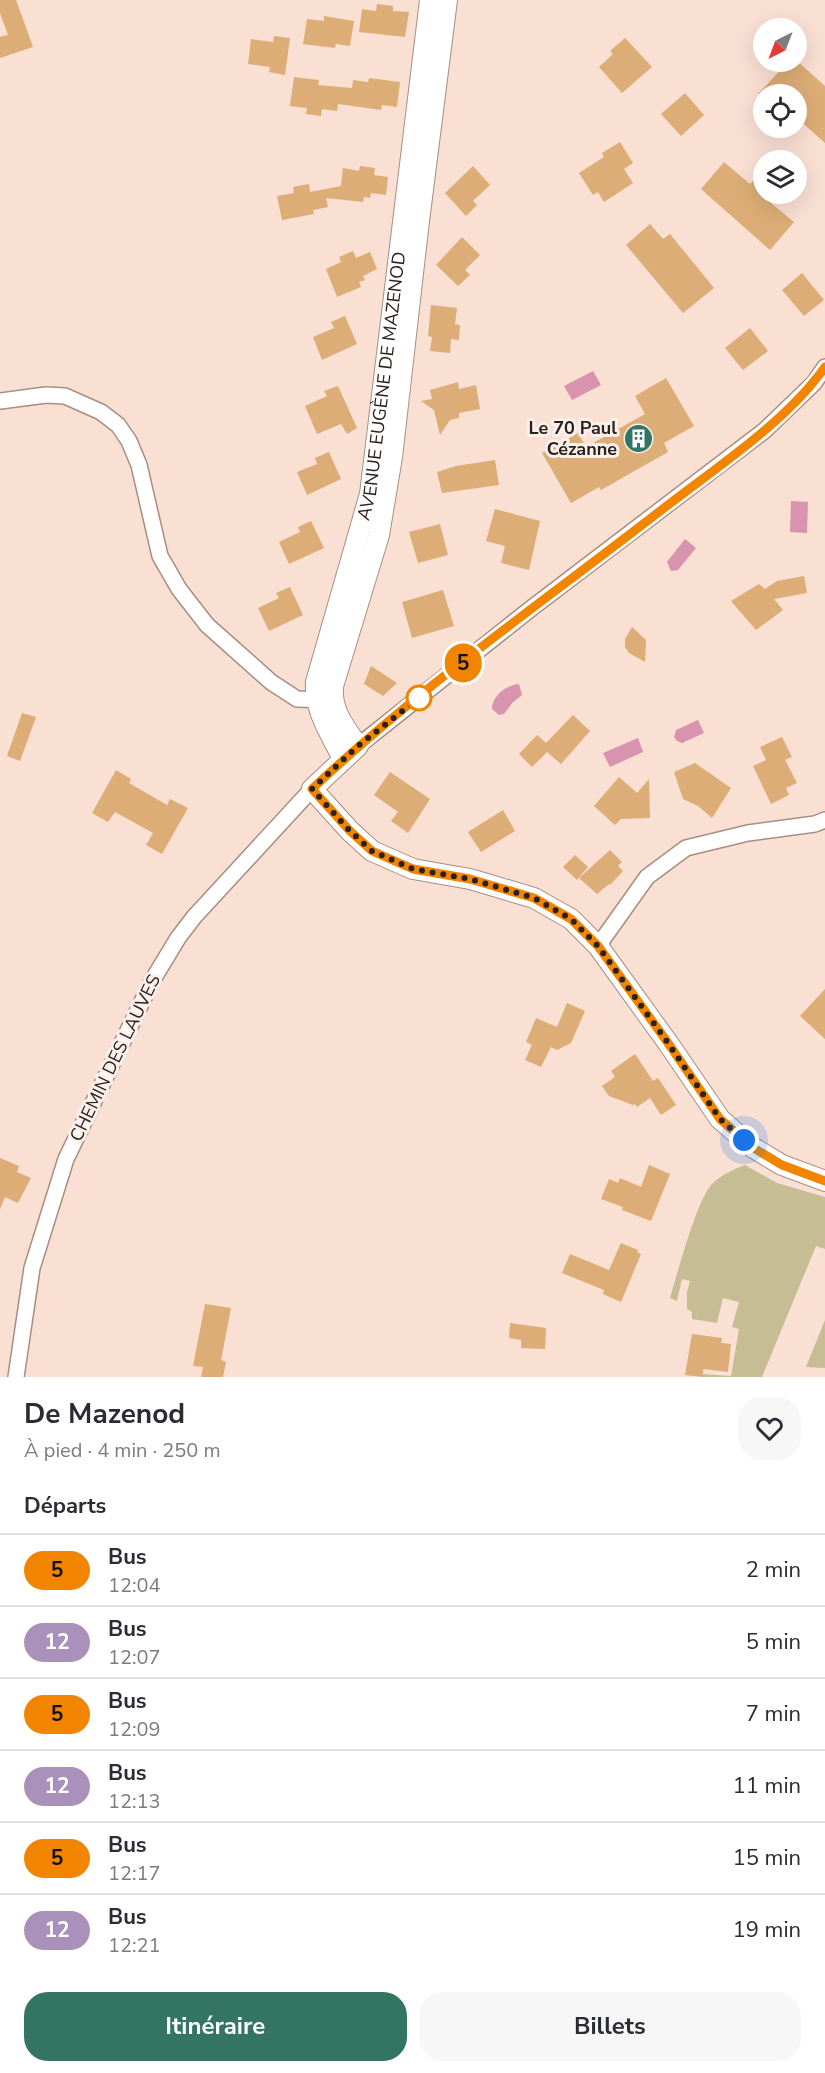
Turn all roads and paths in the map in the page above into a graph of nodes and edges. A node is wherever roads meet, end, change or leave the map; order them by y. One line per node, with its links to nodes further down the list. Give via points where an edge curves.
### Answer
1 (430, 0): 5 (street, AVENUE EUGÈNE DE MAZENOD, via 370,494 316,682)
2 (447, 0): 5 (street, AVENUE EUGÈNE DE MAZENOD, via 392,457 379,535 333,687)
3 (825, 367): 6 (street, via 814,383 764,431)
4 (0, 401): 5 (street, via 66,396 101,412 118,425 139,465 160,556 179,589 227,645 271,682 297,699)
5 (324, 700): 6 (street); 7 (street, AVENUE EUGÈNE DE MAZENOD, via 322,718)
6 (358, 746): 7 (street)
7 (343, 759): 8 (street)
8 (312, 789): 10 (street, via 372,851 413,869 470,879 534,898 571,919); 12 (street, CHEMIN DES LAUVES, via 194,917 152,981 66,1159 32,1268)
9 (825, 820): 10 (street, via 686,848 647,877)
10 (598, 946): 11 (street, via 720,1119 752,1147 782,1165)
11 (825, 1181)
12 (16, 1377)

